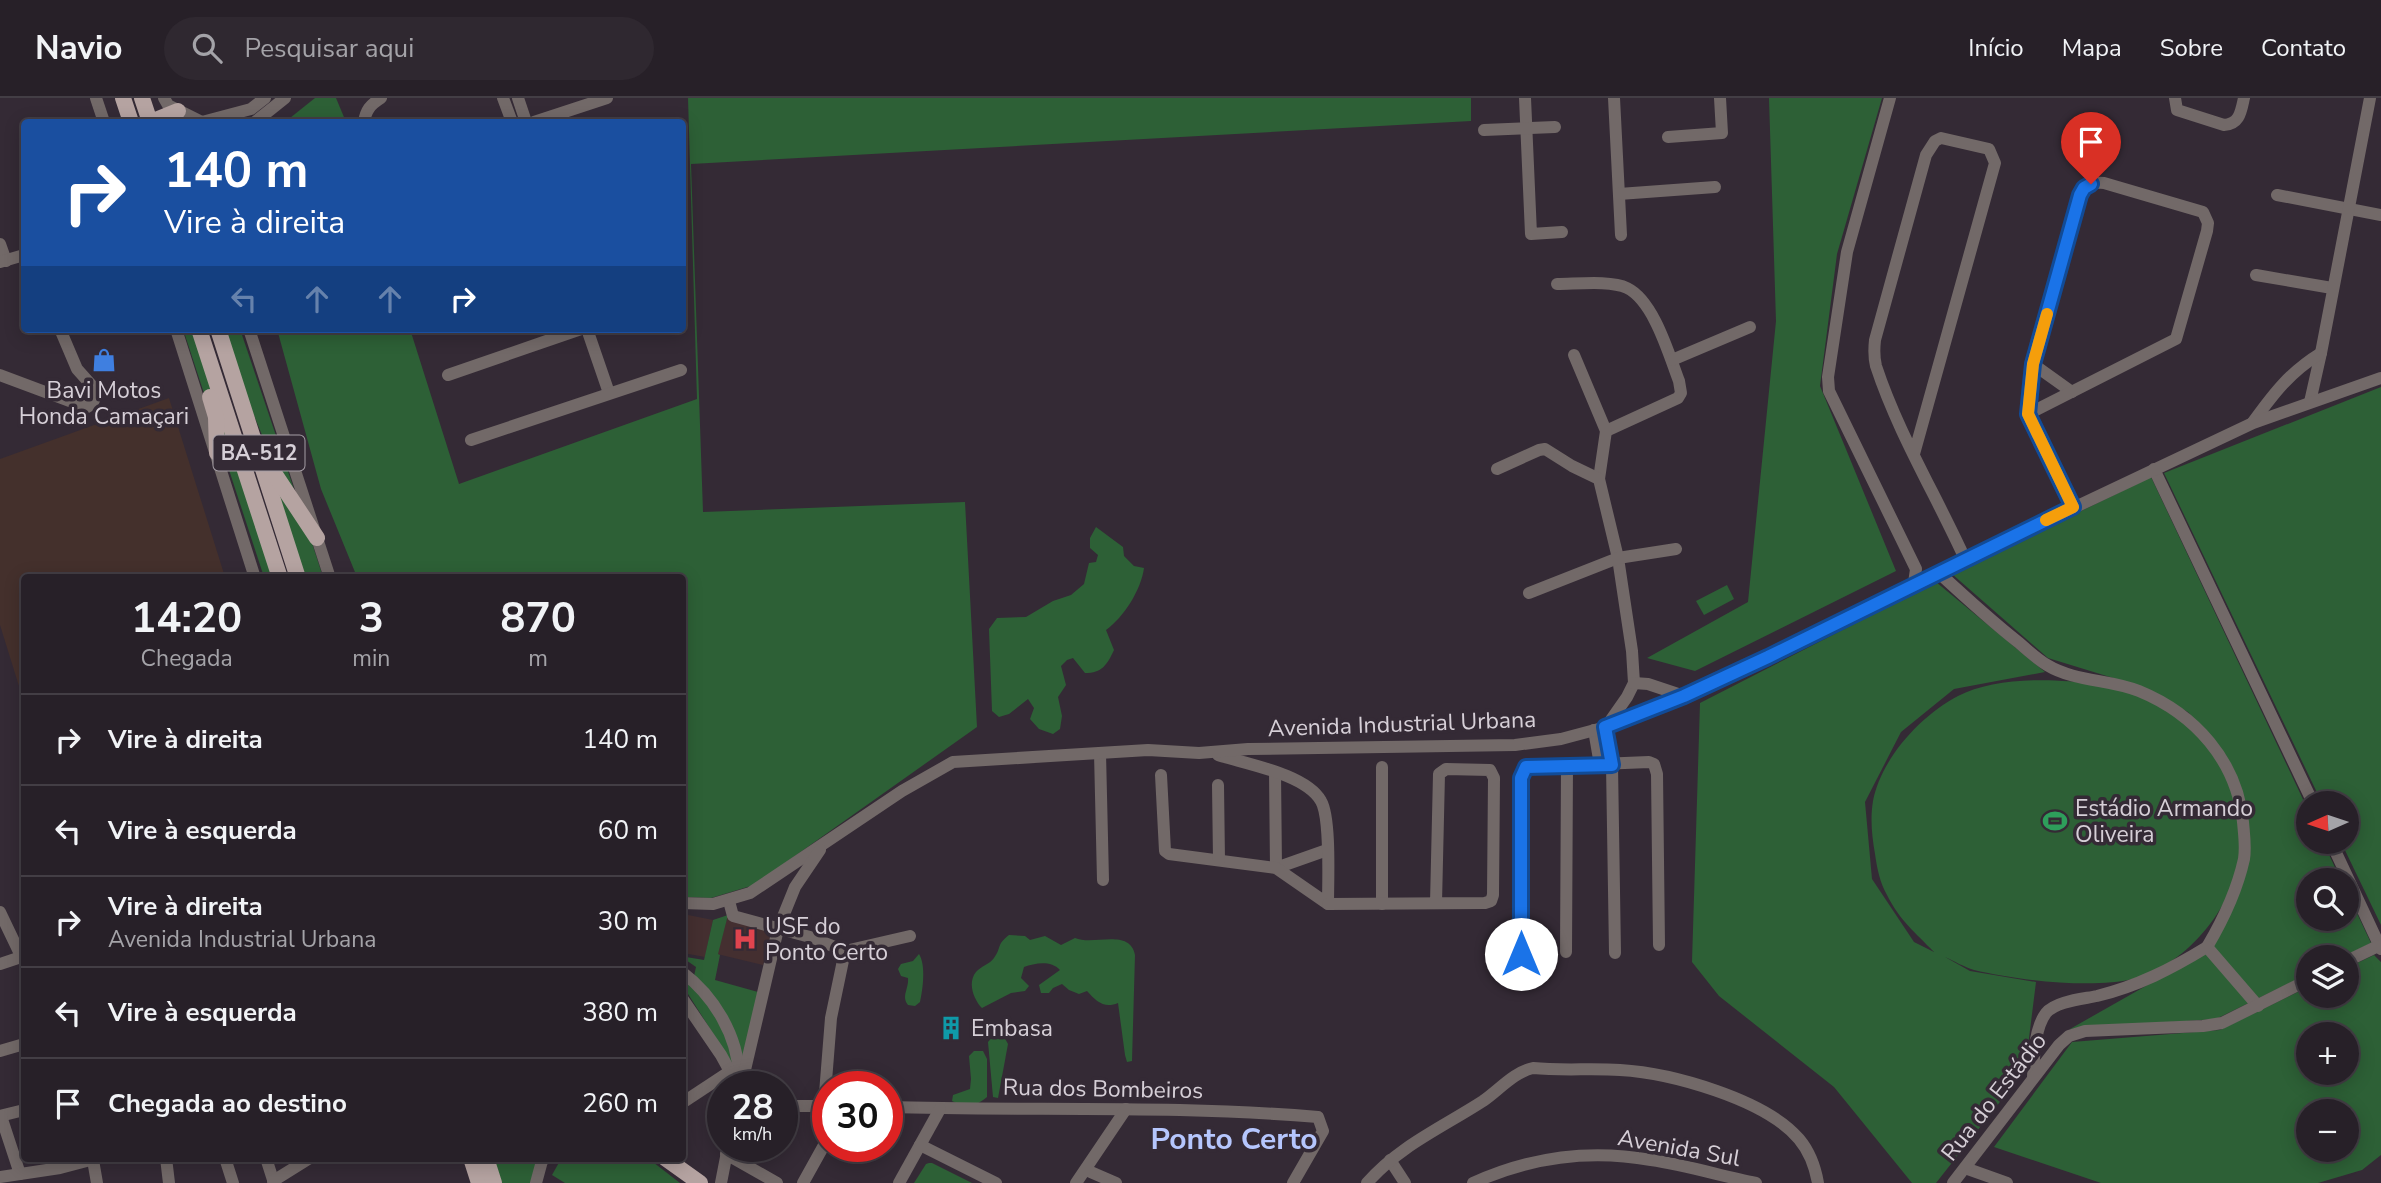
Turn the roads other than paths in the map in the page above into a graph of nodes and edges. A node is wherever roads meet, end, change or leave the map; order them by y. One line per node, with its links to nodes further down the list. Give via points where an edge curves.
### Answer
1 (96, 98): 18 (street)
2 (123, 98): 19 (main road)
3 (142, 98): 20 (main road)
4 (265, 98): 22 (street, via 251,109)
5 (285, 98): 23 (street)
6 (381, 98): 24 (street, via 370,106)
7 (503, 98): 25 (street)
8 (518, 98): 26 (street)
9 (607, 98): 27 (street)
10 (1525, 98): 29 (street)
11 (1614, 98): 33 (street)
12 (1720, 98): 31 (street, via 1722,133)
13 (1890, 98): 82 (street, via 1847,252 1828,377 1829,391)
14 (2175, 98): 15 (street, via 2176,110 2224,125 2238,120)
15 (2244, 98)
16 (2370, 98): 35 (street)
17 (171, 110): 21 (street)
18 (103, 119)
19 (130, 119)
20 (150, 119)
21 (194, 119)
22 (213, 119)
23 (259, 119)
24 (364, 119)
25 (511, 119)
26 (525, 119)
27 (543, 119)
28 (1555, 127): 29 (street)
29 (1527, 128): 30 (street); 37 (street, via 1531,234)
30 (1483, 131)
31 (1668, 136)
32 (1715, 187): 33 (street)
33 (1619, 194): 38 (street)
34 (2277, 195): 35 (street)
35 (2347, 209): 36 (street); 44 (street)
36 (2381, 215)
37 (1562, 232)
38 (1621, 235)
39 (0, 244): 41 (street)
40 (21, 257): 41 (street)
41 (3, 261)
42 (2256, 275): 44 (street)
43 (1558, 284): 56 (street, via 1629,289 1649,311)
44 (2332, 288): 54 (street)
45 (1750, 327): 56 (street)
46 (62, 333): 60 (street, via 77,369 96,393 92,404 80,405)
47 (177, 333): 72 (street)
48 (199, 333): 72 (main road, via 201,363 216,417)
49 (200, 333): 85 (main road, BA-512)
50 (219, 333): 71 (main road, BA-512)
51 (250, 333): 78 (street)
52 (569, 333): 59 (street)
53 (588, 333): 63 (street)
54 (2321, 353): 64 (street); 66 (street, via 2285,380)
55 (1574, 355): 69 (street)
56 (1671, 360): 69 (street, via 1681,387 1678,398)
57 (2033, 364): 62 (street); 62 (street, via 2084,188 2104,183 2203,212 2207,231 2176,339); 65 (street)
58 (681, 370): 63 (street)
59 (448, 374)
60 (0, 375)
61 (2381, 377): 64 (street, Avenida Industrial Urbana)
62 (2072, 392): 65 (street)
63 (609, 393): 70 (street)
64 (2310, 402): 66 (street, Avenida Industrial Urbana)
65 (2028, 414): 77 (street)
66 (2253, 423): 75 (street, Avenida Industrial Urbana)
67 (1923, 424): 68 (street); 68 (street, via 1995,163 1989,149 1941,138 1926,155 1875,340 1876,365); 73 (street)
68 (1900, 425): 73 (street)
69 (1606, 431): 76 (street)
70 (471, 440)
71 (259, 451): 78 (main road); 86 (main road, BA-512)
72 (216, 453): 84 (street)
73 (1914, 454): 81 (street)
74 (1497, 469): 76 (street, via 1545,449)
75 (2154, 469): 77 (street, Avenida Industrial Urbana); 107 (street)
76 (1599, 479): 80 (street)
77 (2073, 507): 81 (street, Avenida Industrial Urbana)
78 (317, 538): 87 (street)
79 (1676, 549): 80 (street)
80 (1618, 558): 89 (street); 90 (street)
81 (1965, 559): 83 (street, Avenida Industrial Urbana)
82 (1916, 569): 83 (street); 88 (street)
83 (1934, 573): 88 (street, Avenida Industrial Urbana); 125 (street, via 2046,665 2164,702 2183,715 2217,752 2241,800 2244,857 2233,896)
84 (254, 574)
85 (279, 574)
86 (297, 574)
87 (329, 574)
88 (1914, 583): 92 (street, Avenida Industrial Urbana)
89 (1529, 593)
90 (1634, 683): 91 (street); 93 (street)
91 (1652, 686): 92 (street); 94 (street, via 1657,697)
92 (1684, 696): 94 (street, Avenida Industrial Urbana)
93 (1627, 698): 95 (street, via 1630,708); 96 (street)
94 (1654, 709): 95 (street, Avenida Industrial Urbana)
95 (1640, 713): 96 (street, Avenida Industrial Urbana)
96 (1600, 728): 97 (street, Avenida Industrial Urbana, via 1515,745); 102 (street)
97 (1241, 750): 98 (street, Avenida Industrial Urbana); 100 (street)
98 (1209, 752): 99 (street, Avenida Industrial Urbana); 100 (street)
99 (1100, 753): 108 (street, Avenida Industrial Urbana, via 953,762); 114 (street)
100 (1245, 763): 104 (street)
101 (1567, 765): 102 (street); 129 (street); 131 (street, via 1526,767 1521,773)
102 (1606, 765): 124 (street, via 1652,762 1656,768); 130 (street)
103 (1382, 767): 120 (street)
104 (1275, 772): 109 (street, via 1300,783 1322,802); 112 (street)
105 (1161, 775): 111 (street, via 1165,851)
106 (1218, 785): 111 (street)
107 (2307, 791)
108 (825, 842): 113 (street, Avenida Industrial Urbana); 115 (street)
109 (1327, 850): 112 (street); 119 (street)
110 (2336, 854): 126 (street)
111 (1219, 860): 112 (street)
112 (1276, 869): 119 (street)
113 (778, 874): 115 (street); 116 (street, Avenida Industrial Urbana)
114 (1104, 880)
115 (795, 887): 122 (street)
116 (729, 901): 118 (street, Avenida Industrial Urbana); 122 (street, via 733,916)
117 (1436, 903): 117 (street, via 1491,901 1494,778 1490,770 1446,769 1439,774); 120 (street)
118 (686, 904)
119 (1328, 904): 120 (street)
120 (1382, 904)
121 (0, 912): 128 (street)
122 (778, 929): 127 (street); 143 (street)
123 (910, 936): 127 (street)
124 (1659, 945)
125 (2207, 947): 138 (street); 145 (street, via 2166,972 2047,1013 2035,1052)
126 (2379, 947): 132 (street)
127 (845, 951): 144 (street, via 831,1018)
128 (21, 952)
129 (1566, 952)
130 (1615, 953)
131 (1521, 954)
132 (2359, 956)
133 (21, 957): 134 (street)
134 (0, 964)
135 (686, 975): 142 (street, via 720,1014 732,1037)
136 (2296, 986): 138 (street, Rua do Estádio)
137 (686, 1004): 141 (street)
138 (2258, 1006): 145 (street, Rua do Estádio, via 2222,1023 2085,1031 2069,1036)
139 (21, 1045): 140 (street)
140 (0, 1051)
141 (729, 1071)
142 (739, 1071)
143 (744, 1071)
144 (828, 1071)
145 (2033, 1078): 168 (street, Rua do Estádio)
146 (707, 1087): 147 (street)
147 (686, 1100)
148 (903, 1108): 149 (street, Rua dos Bombeiros)
149 (940, 1109): 150 (street, Rua dos Bombeiros); 153 (street)
150 (1126, 1109): 169 (street); 186 (street, Rua dos Bombeiros, via 1318,1118 1323,1131)
151 (21, 1111): 152 (street)
152 (1, 1116): 170 (street)
153 (920, 1145): 182 (street); 183 (street)
154 (1390, 1160): 187 (street); 188 (street); 191 (street, via 1527,1069 1619,1070 1695,1083 1774,1119 1808,1150)
155 (83, 1162): 170 (street)
156 (95, 1162): 172 (street)
157 (169, 1162): 173 (street)
158 (226, 1162): 174 (street)
159 (268, 1162): 171 (street)
160 (304, 1162): 171 (street)
161 (472, 1162): 175 (main road)
162 (487, 1162): 176 (main road)
163 (542, 1162): 177 (street)
164 (671, 1162): 178 (main road)
165 (725, 1162): 179 (street)
166 (745, 1162): 180 (street)
167 (815, 1162): 181 (street)
168 (1965, 1168): 192 (street, Rua do Estádio); 193 (street)
169 (1086, 1170): 184 (street); 185 (street)
170 (10, 1177)
171 (274, 1182)
172 (97, 1183)
173 (169, 1183)
174 (233, 1183)
175 (479, 1183)
176 (494, 1183)
177 (536, 1183)
178 (700, 1183)
179 (722, 1183)
180 (777, 1183)
181 (803, 1183)
182 (899, 1183)
183 (996, 1183)
184 (1076, 1183)
185 (1116, 1183)
186 (1293, 1183)
187 (1367, 1183)
188 (1405, 1183)
189 (1473, 1183): 190 (street, Avenida Sul, via 1510,1167 1584,1156 1649,1159)
190 (1756, 1183)
191 (1818, 1183)
192 (1953, 1183)
193 (2007, 1183)

